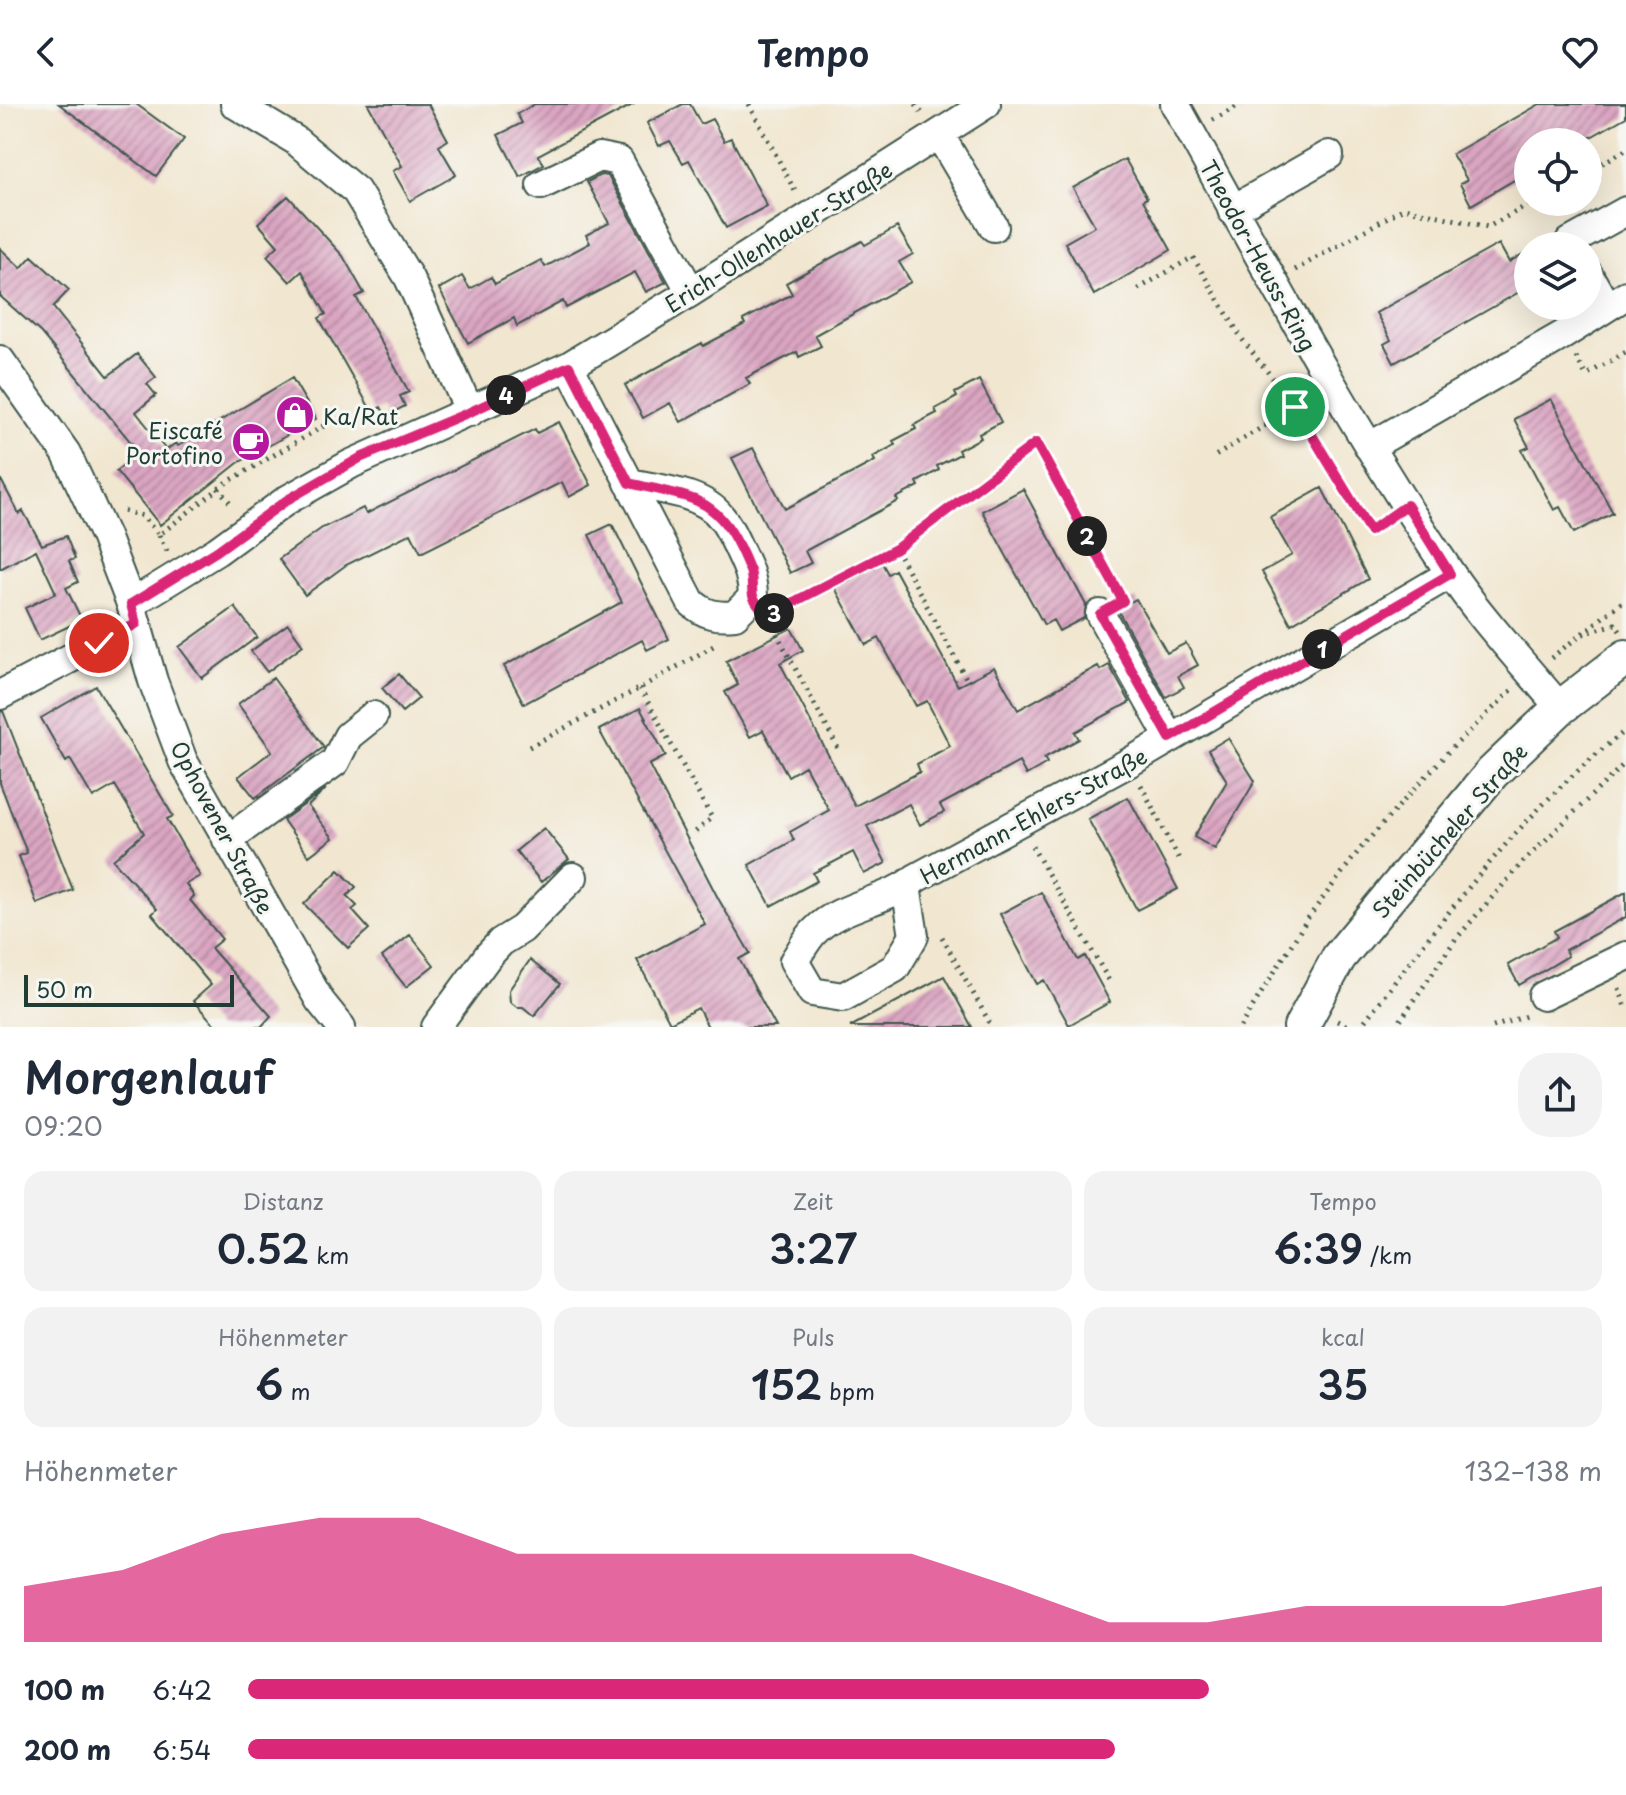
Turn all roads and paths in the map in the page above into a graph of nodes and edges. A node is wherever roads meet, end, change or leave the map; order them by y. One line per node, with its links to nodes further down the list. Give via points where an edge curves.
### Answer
1 (235, 104): 25 (street, via 295,140 356,191 409,278)
2 (749, 104): 13 (path)
3 (986, 104): 5 (street, Erich-Ollenhauer-Straße)
4 (1175, 104): 10 (street, Theodor-Heuss-Ring)
5 (939, 134): 13 (street, Erich-Ollenhauer-Straße); 14 (street)
6 (1626, 150): 8 (path)
7 (1329, 155): 10 (street)
8 (1602, 163)
9 (541, 185): 18 (street, via 599,157 619,161)
10 (1232, 210): 16 (street, Theodor-Heuss-Ring)
11 (1626, 211): 15 (street)
12 (1514, 213): 16 (path, via 1488,227 1404,208)
13 (809, 217): 18 (street, Erich-Ollenhauer-Straße)
14 (994, 227)
15 (1588, 232)
16 (1274, 284): 27 (street, Theodor-Heuss-Ring)
17 (1138, 289): 24 (path, via 1193,257 1242,339)
18 (691, 292): 23 (street, Erich-Ollenhauer-Straße)
19 (1616, 300): 20 (street)
20 (1563, 335): 21 (path, via 1586,375); 27 (street)
21 (1626, 352)
22 (0, 360): 31 (street, Ophovener Straße, via 66,453)
23 (569, 366): 25 (street, Erich-Ollenhauer-Straße); 29 (street)
24 (1295, 407): 28 (path); 30 (path, via 1370,531)
25 (470, 412): 35 (street, Erich-Ollenhauer-Straße, via 360,458 287,500)
26 (327, 424): 31 (path, via 226,483 159,535 142,516 121,510)
27 (1369, 447): 30 (street, Theodor-Heuss-Ring)
28 (1212, 458)
29 (629, 483): 29 (street, via 691,602 711,615 735,615 753,597 753,584 721,516 694,498)
30 (1407, 505): 33 (street, Theodor-Heuss-Ring)
31 (95, 515): 35 (street, Ophovener Straße)
32 (896, 549): 36 (path, via 1036,443 1123,601); 42 (path); 50 (path, via 767,616)
33 (1450, 574): 41 (street, Theodor-Heuss-Ring); 48 (street, Hermann-Ehlers-Straße)
34 (1626, 599): 37 (path)
35 (134, 614): 44 (street, Erich-Ollenhauer-Straße); 55 (street, Ophovener Straße, via 183,761)
36 (1100, 614): 48 (street)
37 (1579, 635): 38 (path, via 1615,624); 41 (path)
38 (1626, 637)
39 (727, 638): 43 (path)
40 (1626, 657): 45 (main road, Steinbücheler Straße)
41 (1532, 674): 45 (street, Theodor-Heuss-Ring); 66 (path, via 1494,705 1360,849 1308,918)
42 (966, 678)
43 (640, 688): 49 (path); 54 (path, via 712,818)
44 (0, 695)
45 (1560, 708): 67 (main road, Steinbücheler Straße, via 1492,773 1339,957)
46 (373, 716): 55 (street, via 348,736 335,762)
47 (1626, 730): 68 (path, via 1501,849)
48 (1170, 738): 51 (street, Hermann-Ehlers-Straße)
49 (529, 747)
50 (840, 752)
51 (1130, 762): 53 (street, Hermann-Ehlers-Straße); 56 (path)
52 (1626, 762): 69 (path, via 1513,873 1455,940)
53 (1019, 823): 58 (street, Hermann-Ehlers-Straße); 61 (path)
54 (694, 833)
55 (227, 840): 63 (street, Ophovener Straße, via 320,1001)
56 (1181, 863)
57 (573, 877): 64 (street, via 488,956)
58 (906, 886): 59 (street, Hermann-Ehlers-Straße); 59 (street, Hermann-Ehlers-Straße, via 817,928 794,961 812,992 843,997 895,968 914,936)
59 (913, 926): 65 (path, via 938,929)
60 (1626, 956): 62 (street)
61 (1111, 984)
62 (1543, 996)
63 (341, 1027)
64 (436, 1027)
65 (992, 1027)
66 (1240, 1027)
67 (1301, 1027)
68 (1360, 1027)
69 (1396, 1027)

